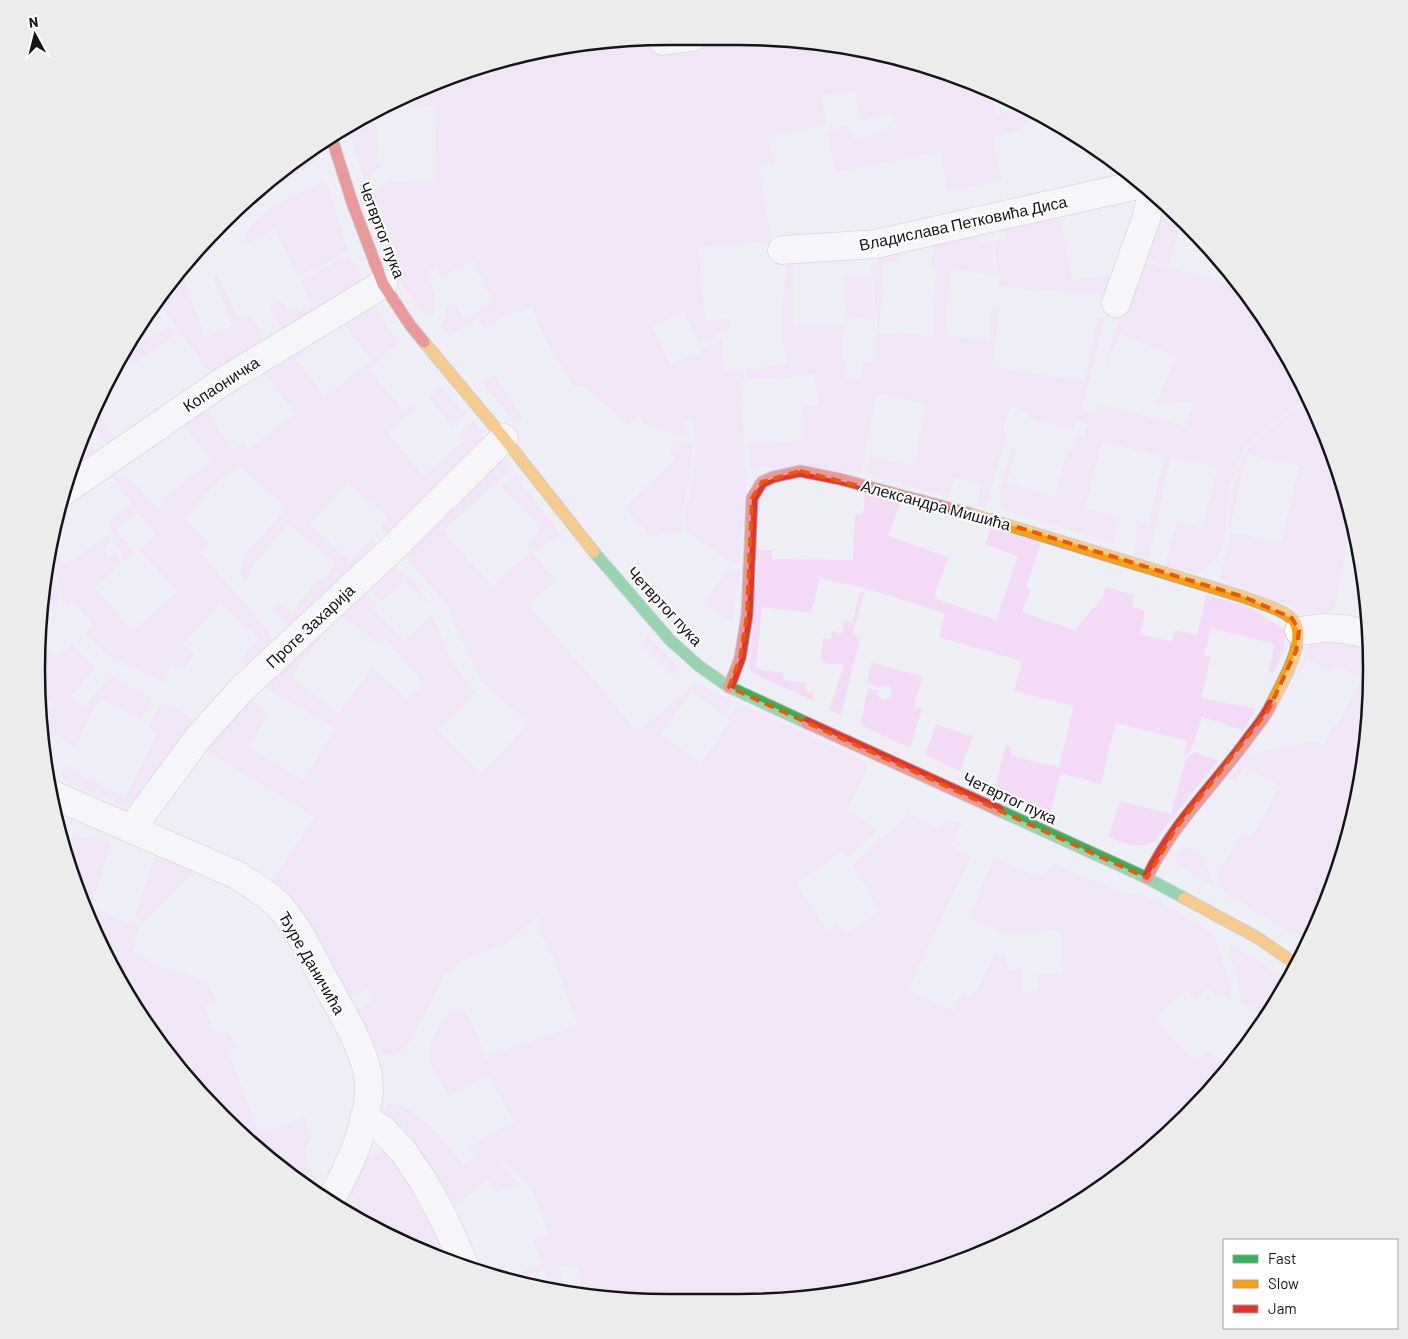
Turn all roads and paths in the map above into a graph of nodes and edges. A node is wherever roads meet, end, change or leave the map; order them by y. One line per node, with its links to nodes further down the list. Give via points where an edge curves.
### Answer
1 (333, 144): 5 (street, Четвртог пука)
2 (1133, 186): 4 (street, Владислава Петковића Диса, via 876,244)
3 (1151, 200): 6 (street)
4 (782, 250)
5 (383, 284): 7 (street, Четвртог пука, via 410,325); 8 (street, Копаоничка, via 222,382)
6 (1116, 303)
7 (504, 438): 11 (street, Четвртог пука, via 588,545 670,640 699,666); 13 (street, Проте Захарија, via 389,552 241,690 198,738)
8 (73, 486)
9 (1299, 631): 10 (street, via 1324,628); 11 (street, Александра Мишића, via 1292,618 1244,597 991,519 800,471 762,482 752,498 747,615 740,658); 14 (street, via 1296,651 1269,709 1176,828)
10 (1362, 633)
11 (729, 686): 14 (street, Четвртог пука)
12 (58, 797): 13 (street, Ђуре Даничића)
13 (131, 829): 16 (street, Ђуре Даничића, via 237,875 264,894 290,920 361,1051 369,1092)
14 (1147, 878): 15 (street, Четвртог пука, via 1258,938)
15 (1291, 961)
16 (364, 1118): 17 (street, Ђуре Даничића, via 356,1147); 18 (street, via 381,1128 403,1151 424,1182)
17 (333, 1195)
18 (461, 1258)

